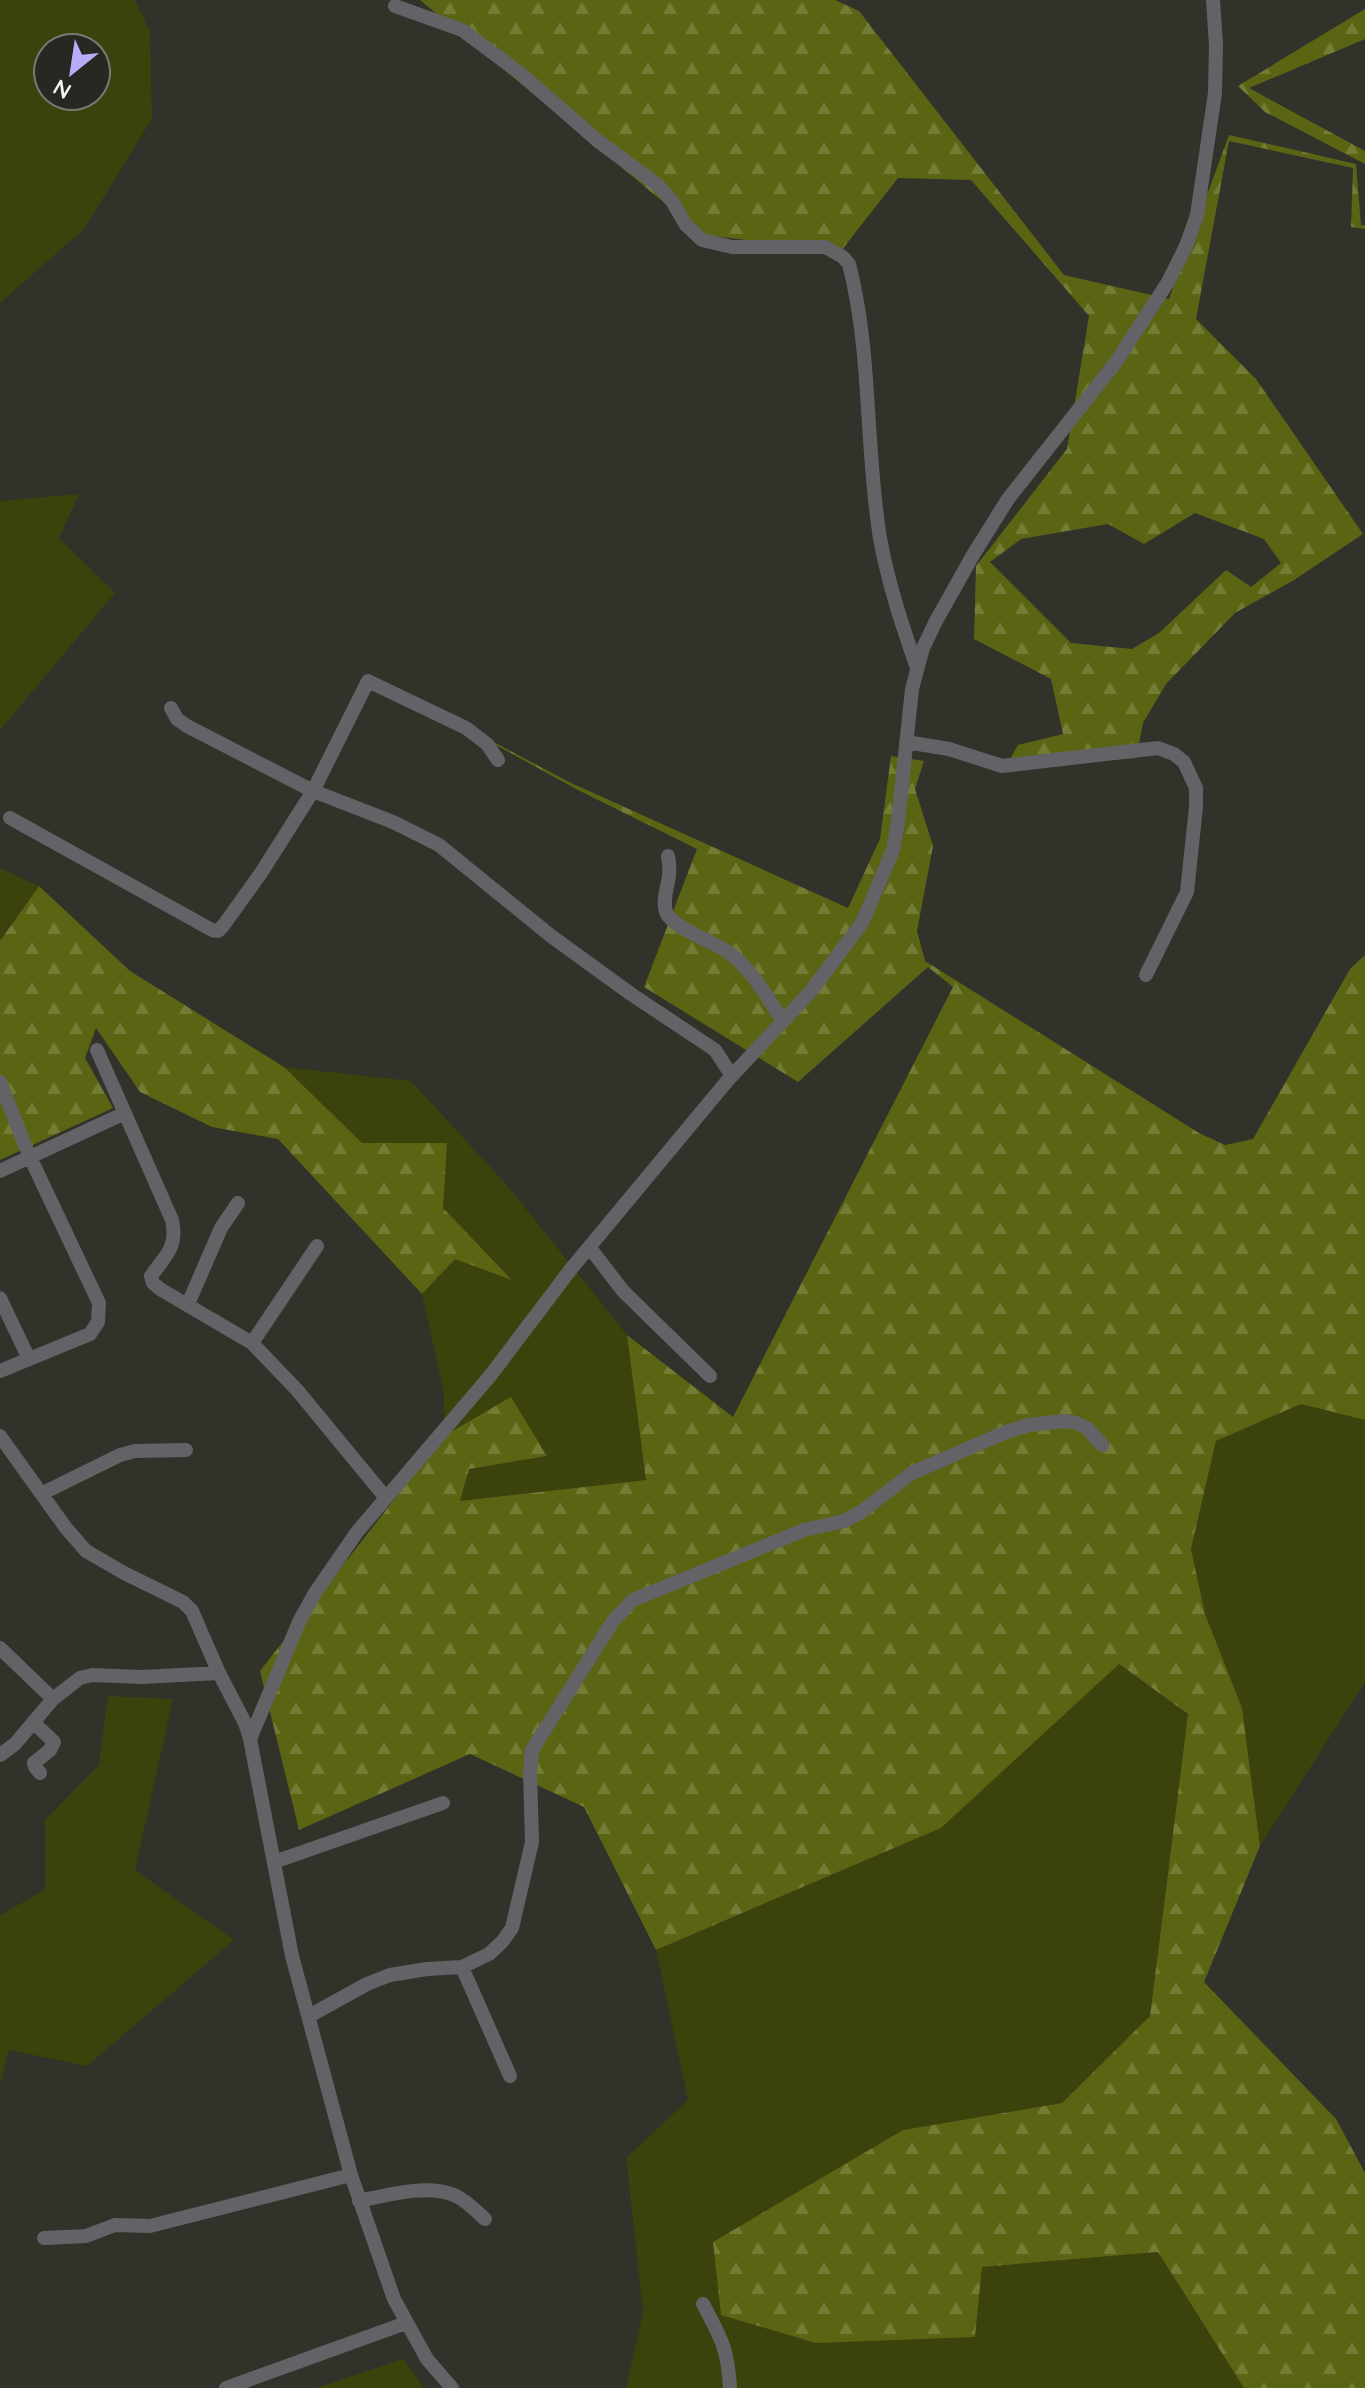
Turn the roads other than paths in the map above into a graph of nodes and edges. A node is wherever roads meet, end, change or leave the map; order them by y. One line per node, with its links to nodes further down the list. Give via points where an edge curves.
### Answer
1 (1213, 0): 3 (street, via 1215,93 1199,203 1186,246 1116,362 990,526 936,621)
2 (395, 6): 3 (street, via 462,30 520,73 659,186 702,240 732,247 825,247 849,264 865,363 880,536 890,587)
3 (917, 668): 5 (street)
4 (171, 708): 7 (street, via 187,726)
5 (906, 742): 10 (street, via 1002,766 1158,748 1184,762 1196,788 1187,892); 11 (street, via 893,850 871,905 837,958)
6 (498, 760): 7 (street, via 466,728 368,681)
7 (313, 791): 8 (street, via 218,931); 13 (street, via 439,845 551,936 715,1050)
8 (10, 818)
9 (668, 856): 11 (street, via 666,913 738,961)
10 (1146, 975)
11 (783, 1021): 13 (street)
12 (97, 1050): 15 (street)
13 (732, 1076): 20 (street)
14 (0, 1082): 16 (street)
15 (125, 1113): 16 (street); 22 (street, via 175,1236 151,1276 153,1283)
16 (29, 1155): 17 (street); 24 (street, via 99,1303 98,1322 90,1334)
17 (0, 1171)
18 (238, 1203): 22 (street, via 221,1228)
19 (317, 1246): 23 (street)
20 (590, 1248): 26 (street, via 623,1291); 31 (street)
21 (0, 1298): 24 (street)
22 (188, 1304): 23 (street)
23 (252, 1343): 31 (street)
24 (29, 1359): 25 (street)
25 (0, 1371)
26 (710, 1376)
27 (0, 1436): 30 (street)
28 (1102, 1445): 41 (street, via 1087,1428 1065,1421 1006,1432 912,1473 844,1521 804,1530 633,1600 613,1621 534,1745 532,1842 512,1928 489,1954)
29 (186, 1450): 30 (street, via 120,1455)
30 (43, 1493): 33 (street, via 86,1551 192,1611)
31 (386, 1498): 36 (street, via 315,1593)
32 (0, 1648): 34 (street)
33 (219, 1673): 34 (street, via 92,1675); 36 (street)
34 (53, 1699): 35 (street)
35 (33, 1722): 37 (street); 38 (street, via 54,1742 34,1763)
36 (250, 1739): 40 (street)
37 (1, 1753)
38 (40, 1773)
39 (443, 1803): 40 (street)
40 (274, 1862): 42 (street)
41 (462, 1967): 42 (street, via 390,1975); 43 (street)
42 (309, 2016): 44 (street)
43 (510, 2076)
44 (351, 2175): 45 (street); 47 (street, via 150,2226 115,2225 86,2236)
45 (359, 2201): 46 (street, via 437,2190 463,2200); 49 (street)
46 (485, 2219)
47 (44, 2238)
48 (703, 2304): 52 (street, via 725,2346)
49 (406, 2323): 50 (street); 51 (street)
50 (226, 2388)
51 (452, 2388)
52 (730, 2388)

